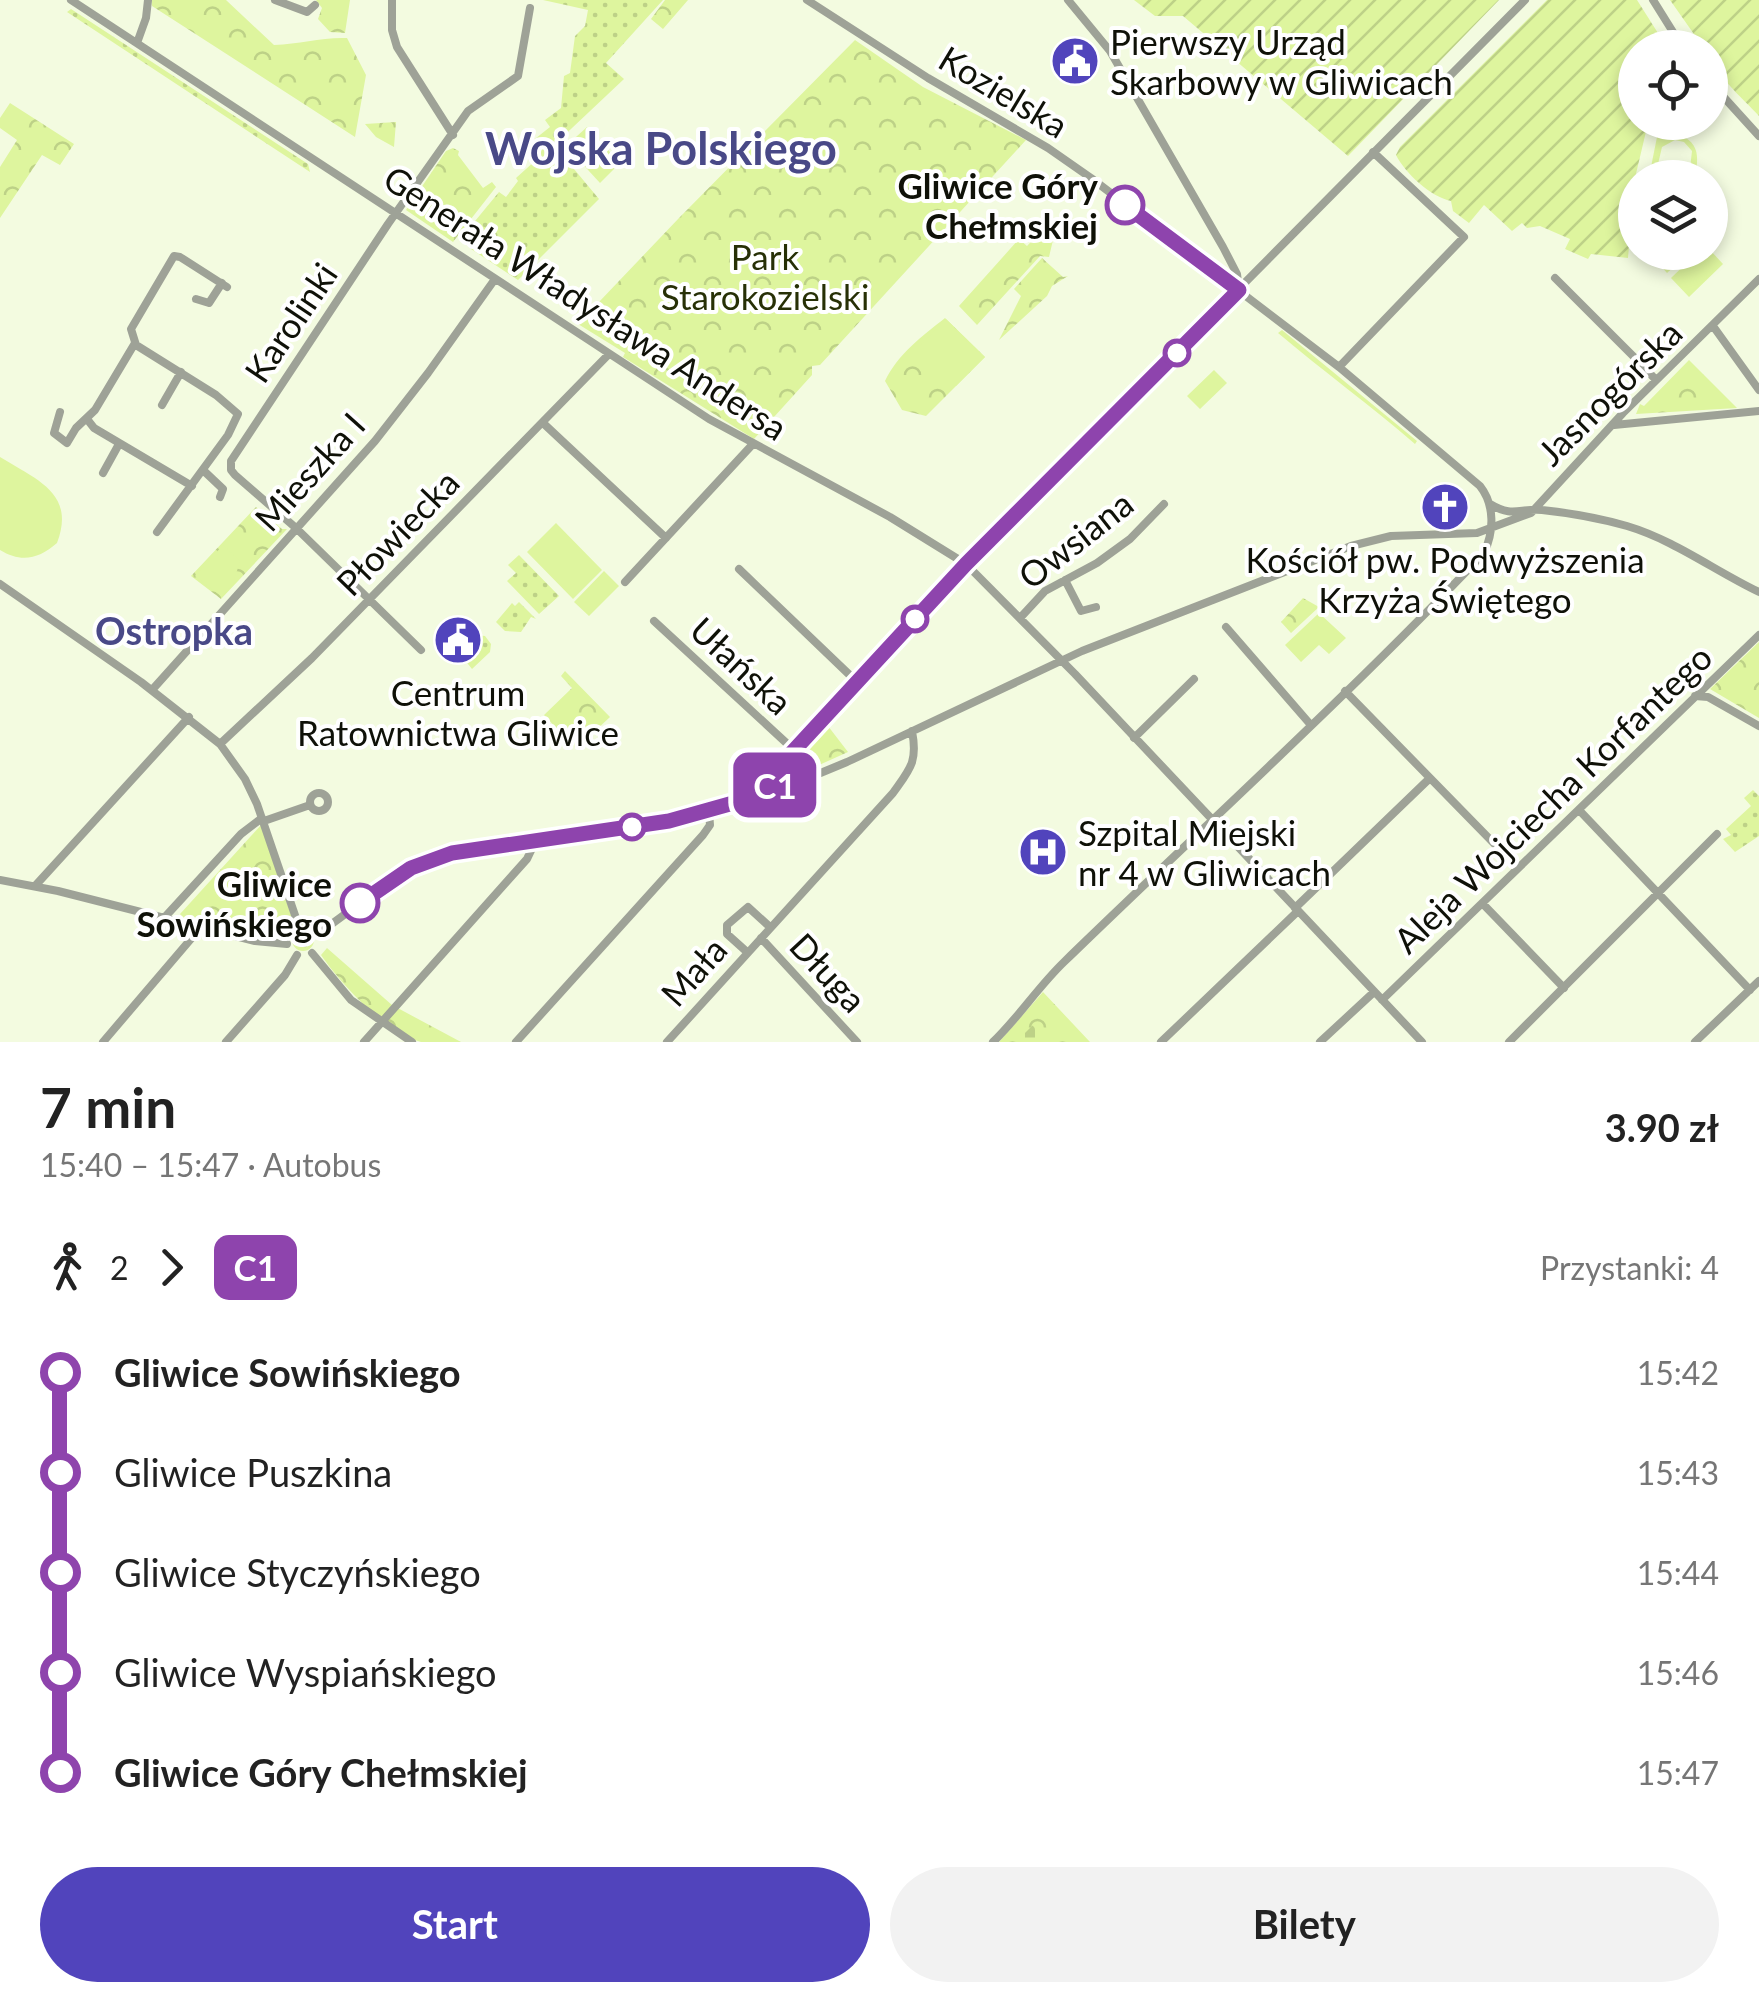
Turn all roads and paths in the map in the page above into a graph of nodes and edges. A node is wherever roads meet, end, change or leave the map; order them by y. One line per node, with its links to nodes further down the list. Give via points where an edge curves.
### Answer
1 (71, 0): 12 (street, Generała Władysława Andersa)
2 (148, 0): 12 (street)
3 (275, 0): 9 (street, via 302,12)
4 (392, 0): 14 (street, via 397,47)
5 (808, 0): 21 (street, Kozielska, via 1048,148)
6 (1068, 0): 21 (street, via 1110,51 1223,247)
7 (1525, 0): 16 (street)
8 (1653, 0): 11 (street)
9 (316, 5)
10 (530, 8): 14 (street, Karolinki, via 518,76 468,111)
11 (1672, 30)
12 (137, 43): 17 (street, Generała Władysława Andersa)
13 (1728, 102): 15 (street)
14 (453, 135): 17 (street, Karolinki)
15 (1759, 136)
16 (1372, 152): 21 (street); 27 (street, via 1464,237)
17 (396, 214): 19 (street, Generała Władysława Andersa); 41 (street, Karolinki)
18 (1555, 278): 26 (street)
19 (495, 279): 25 (street, Generała Władysława Andersa); 51 (street, Mieszka I, via 403,406)
20 (1759, 280): 23 (street, Jasnogórska)
21 (1239, 290): 27 (street, Kozielska); 55 (street)
22 (196, 299): 24 (street, via 209,304 224,285 174,256 130,329)
23 (1713, 326): 30 (street, Jasnogórska); 31 (street)
24 (135, 343): 29 (street); 36 (street)
25 (608, 354): 38 (street, Płowiecka); 43 (street, Generała Władysława Andersa)
26 (1634, 357)
27 (1339, 366): 49 (street, Kozielska, via 1480,486)
28 (1643, 366): 30 (street)
29 (181, 372): 33 (street); 40 (street, via 238,414)
30 (1656, 380): 32 (street, Jasnogórska)
31 (1759, 390)
32 (1634, 402): 37 (street); 39 (street, Jasnogórska)
33 (162, 404)
34 (1759, 411): 37 (street)
35 (60, 412): 36 (street, via 54,433 67,443)
36 (87, 419): 42 (street)
37 (1640, 422): 39 (street)
38 (542, 424): 54 (street); 61 (street, Płowiecka)
39 (1609, 428): 50 (street, Jasnogórska)
40 (232, 429): 41 (street); 44 (street)
41 (246, 438): 51 (street, Karolinki, via 230,470)
42 (120, 444): 45 (street); 46 (street)
43 (752, 445): 54 (street); 55 (street, Generała Władysława Andersa)
44 (205, 469): 46 (street); 47 (street, via 223,488)
45 (103, 474)
46 (192, 486): 53 (street)
47 (220, 496)
48 (1164, 504): 57 (street, Owsiana, via 1130,539)
49 (1490, 504): 50 (street, via 1508,513); 52 (street)
50 (1535, 509): 52 (street, Jasnogórska); 60 (street, via 1634,528)
51 (296, 528): 61 (street); 71 (street, Mieszka I)
52 (1490, 530): 68 (street, via 1364,541); 72 (street, via 1484,553)
53 (158, 532)
54 (666, 538): 58 (street)
55 (966, 564): 63 (street, Generała Władysława Andersa); 70 (street)
56 (739, 569): 70 (street)
57 (1065, 580): 62 (street, via 1081,611); 63 (street, Owsiana)
58 (625, 582)
59 (0, 584): 71 (street)
60 (1759, 592)
61 (371, 598): 67 (street); 79 (street, Płowiecka)
62 (1096, 607)
63 (1020, 618): 68 (street, Generała Władysława Andersa)
64 (654, 621): 80 (street, Ułańska)
65 (1226, 627): 75 (street)
66 (1759, 634): 73 (street, Aleja Wojciecha Korfantego)
67 (421, 650)
68 (1062, 661): 77 (street); 78 (street, Generała Władysława Andersa)
69 (1194, 679): 78 (street)
70 (858, 682): 80 (street)
71 (152, 690): 74 (street)
72 (1345, 690): 75 (street); 81 (street)
73 (1696, 696): 76 (street); 84 (street, Aleja Wojciecha Korfantego)
74 (189, 717): 79 (street); 92 (street)
75 (1310, 724): 87 (street)
76 (1759, 726)
77 (912, 731): 82 (street); 98 (street, Mała, via 916,756 907,774)
78 (1134, 738): 87 (street, Generała Władysława Andersa)
79 (220, 744): 86 (street)
80 (794, 750): 82 (street, via 776,771)
81 (1430, 778): 90 (street); 95 (street)
82 (776, 791): 85 (street)
83 (310, 805): 86 (street)
84 (1579, 810): 90 (street, Aleja Wojciecha Korfantego); 93 (street)
85 (709, 812): 89 (street); 115 (street, via 703,836)
86 (263, 819): 96 (street); 99 (street)
87 (1214, 822): 95 (street, Generała Władysława Andersa); 118 (street, via 1058,967)
88 (1717, 834): 93 (street)
89 (536, 840): 99 (street, via 426,862); 109 (street, via 527,859)
90 (1518, 868): 94 (street, Aleja Wojciecha Korfantego)
91 (0, 880): 92 (street)
92 (34, 886): 96 (street)
93 (1660, 894): 105 (street); 106 (street)
94 (1483, 904): 105 (street); 108 (street, Aleja Wojciecha Korfantego)
95 (1296, 909): 107 (street, Generała Władysława Andersa); 119 (street)
96 (164, 918): 97 (street)
97 (202, 926): 99 (street, via 256,941); 111 (street)
98 (770, 927): 100 (street, Mała); 101 (street, via 748,907 727,926)
99 (300, 931): 102 (street, via 318,944); 103 (street)
100 (760, 938): 101 (street, Mała); 117 (street, Długa)
101 (747, 952): 116 (street, Mała)
102 (312, 953): 103 (street); 109 (street, via 336,986)
103 (297, 955): 112 (street)
104 (1759, 981): 106 (street)
105 (1564, 988): 122 (street)
106 (1750, 990): 110 (street)
107 (1374, 992): 108 (street, Generała Władysława Andersa); 120 (street)
108 (1382, 1000): 121 (street, Generała Władysława Andersa)
109 (381, 1022): 113 (street); 114 (street)
110 (1699, 1041)
111 (103, 1042)
112 (226, 1042)
113 (364, 1042)
114 (412, 1042)
115 (516, 1042)
116 (667, 1042)
117 (856, 1042)
118 (993, 1042)
119 (1161, 1042)
120 (1320, 1042)
121 (1422, 1042)
122 (1509, 1042)

